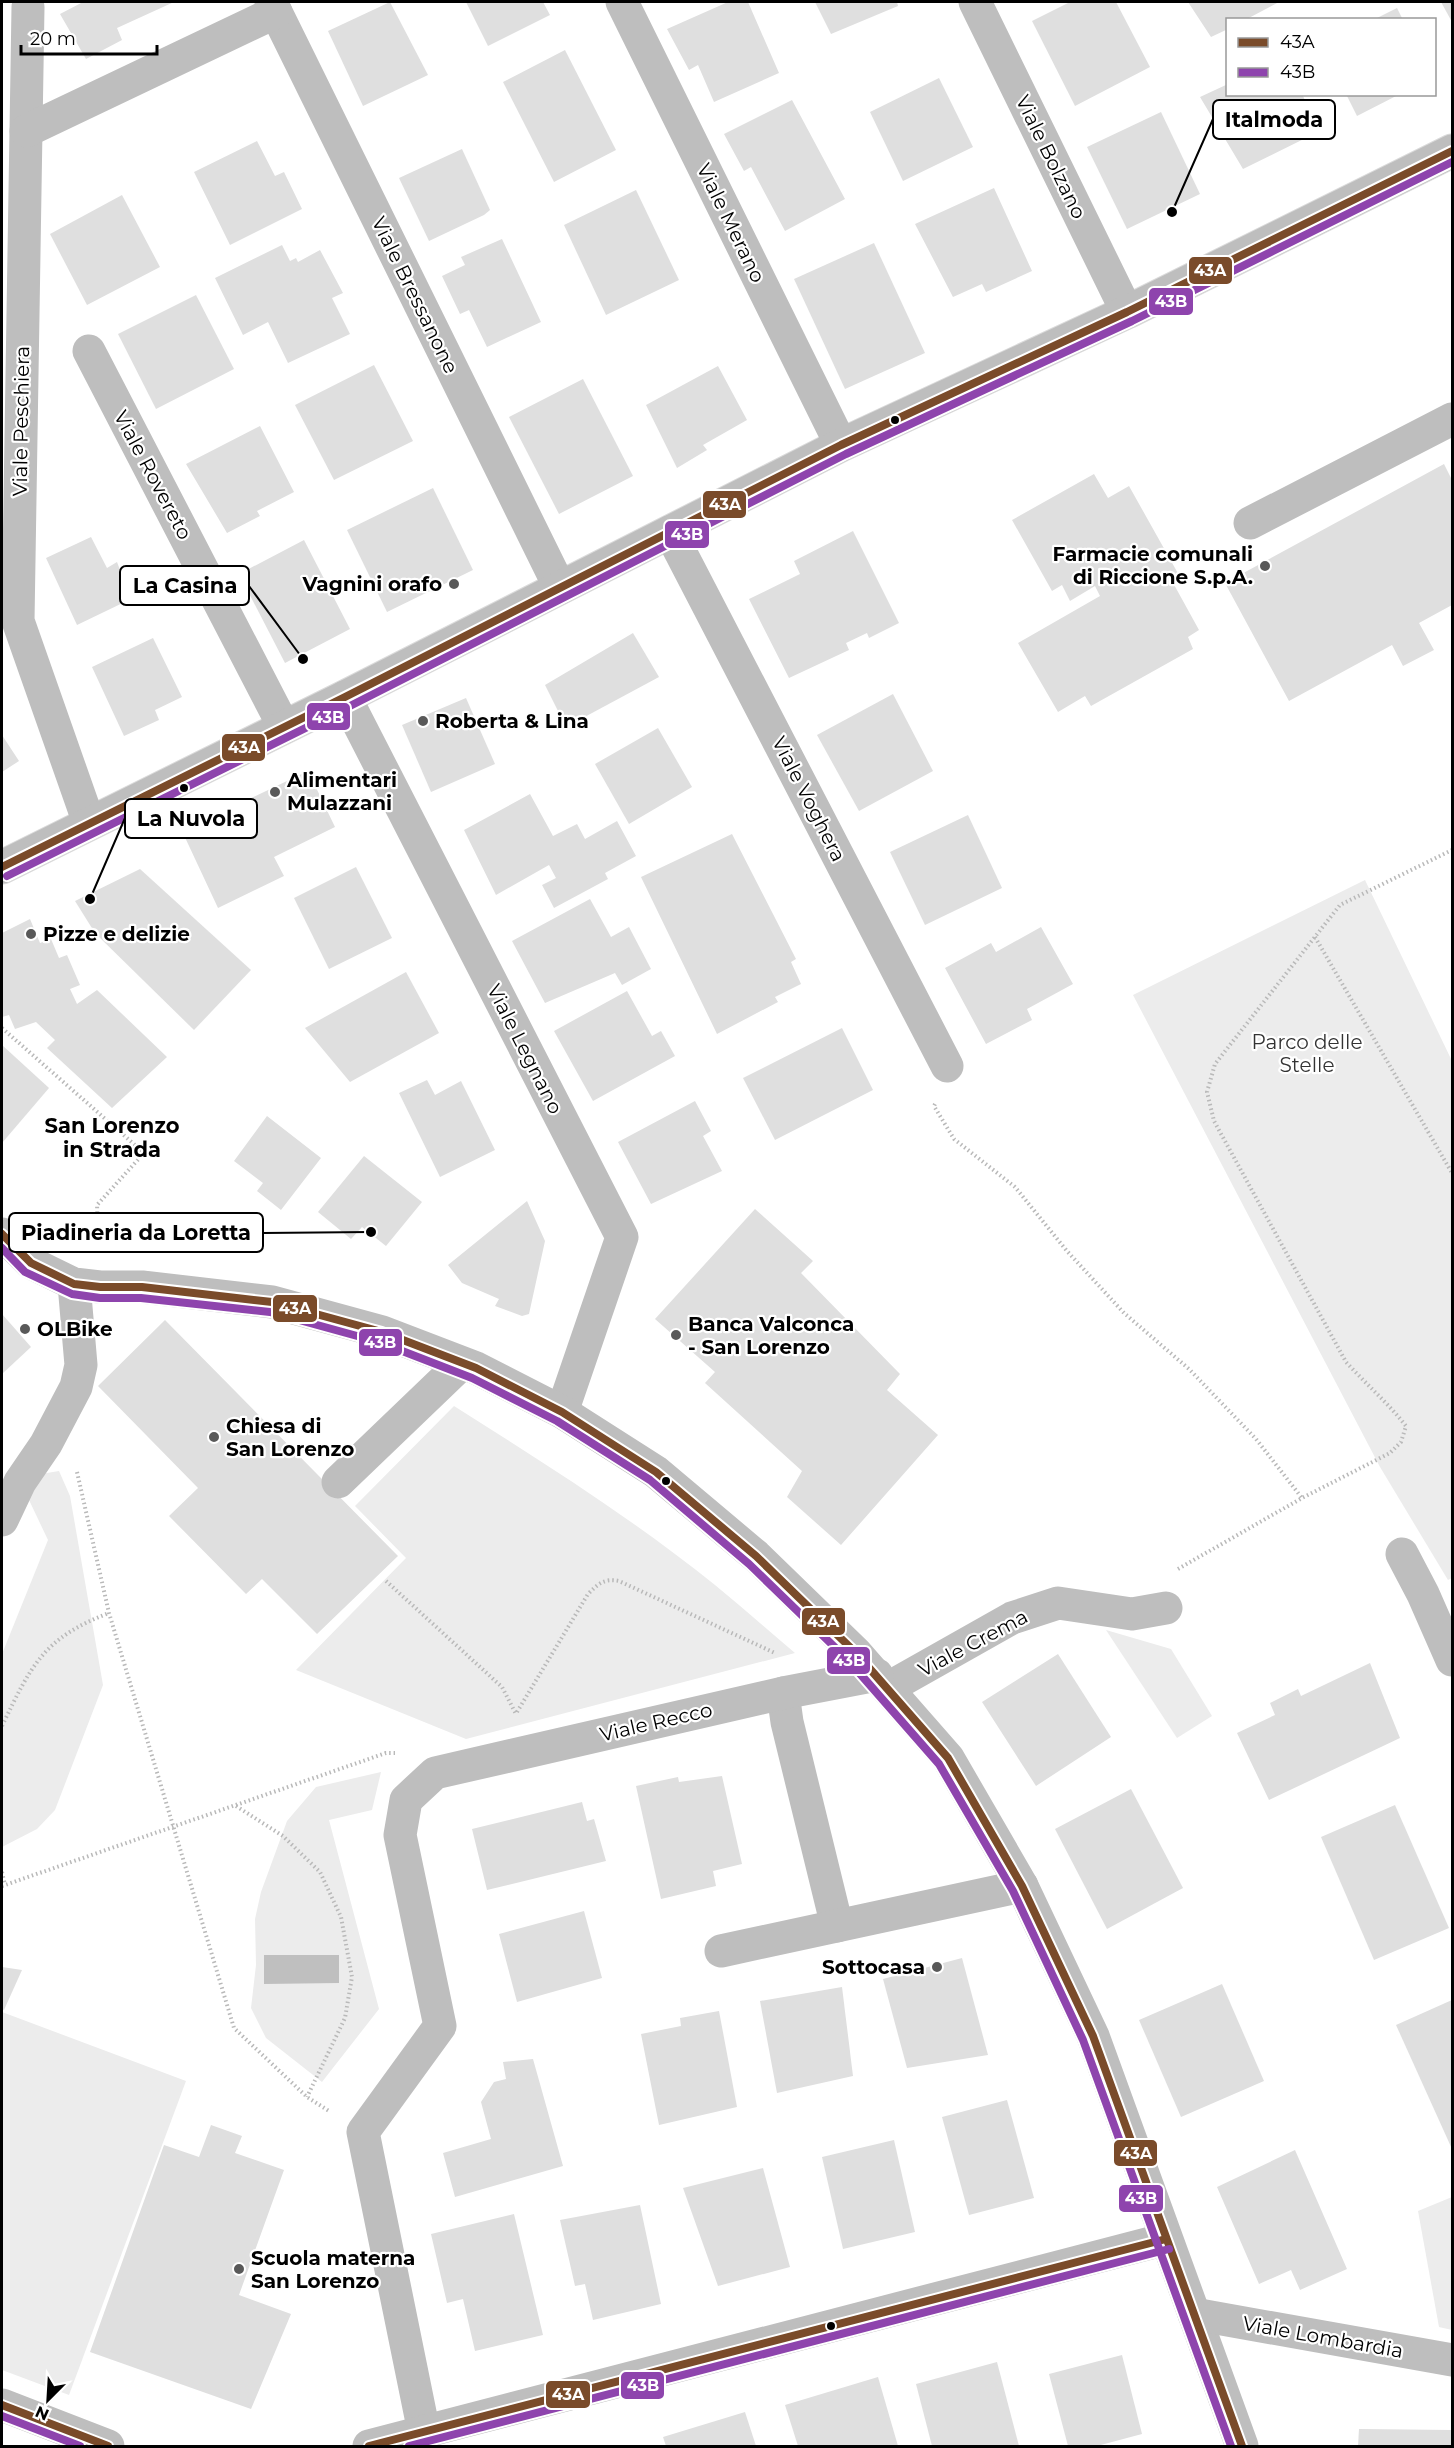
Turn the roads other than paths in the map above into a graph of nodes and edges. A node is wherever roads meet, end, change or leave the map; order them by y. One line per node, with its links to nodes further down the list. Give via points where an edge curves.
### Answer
1 (622, 2): 10 (street, Viale Merano)
2 (975, 2): 7 (street, Viale Bolzano)
3 (28, 7): 5 (street, Viale Peschiera)
4 (274, 7): 5 (street); 14 (street, Viale Bressanone)
5 (26, 130): 11 (street, Viale Peschiera)
6 (1452, 151): 7 (street)
7 (1126, 312): 10 (street)
8 (88, 351): 16 (street, Viale Rovereto)
9 (1452, 419): 12 (street)
10 (841, 445): 13 (street)
11 (11, 473): 17 (street, Viale Peschiera, via 18,621)
12 (1250, 523)
13 (670, 532): 14 (street); 19 (street, Viale Voghera)
14 (560, 588): 15 (street)
15 (345, 697): 16 (street); 23 (street, Viale Legnano, via 622,1238)
16 (284, 727): 17 (street)
17 (89, 822): 18 (street)
18 (2, 867)
19 (947, 1066)
20 (2, 1234): 21 (street, via 31,1263)
21 (87, 1286): 22 (street, via 142,1287 272,1302 382,1332); 25 (street, via 76,1387 46,1444 20,1482)
22 (461, 1364): 23 (street); 24 (street)
23 (562, 1412): 29 (street, via 656,1472 756,1556)
24 (338, 1482)
25 (2, 1521)
26 (1402, 1554): 28 (street)
27 (1166, 1608): 29 (street, Viale Crema, via 1132,1614 1058,1604 1012,1618)
28 (1452, 1660)
29 (883, 1681): 30 (street, Viale Recco); 31 (street, via 948,1758)
30 (783, 1693): 32 (street); 38 (street, Viale Recco, via 435,1773 406,1800 400,1835 441,2026 363,2132)
31 (1022, 1886): 32 (street); 34 (street, via 1093,2036)
32 (837, 1926): 33 (street)
33 (721, 1951)
34 (1166, 2239): 35 (street); 38 (street)
35 (1194, 2314): 36 (street, Viale Lombardia); 41 (street)
36 (1452, 2360)
37 (2, 2405): 39 (street)
38 (424, 2432): 40 (street)
39 (108, 2446)
40 (369, 2446)
41 (1242, 2446)

